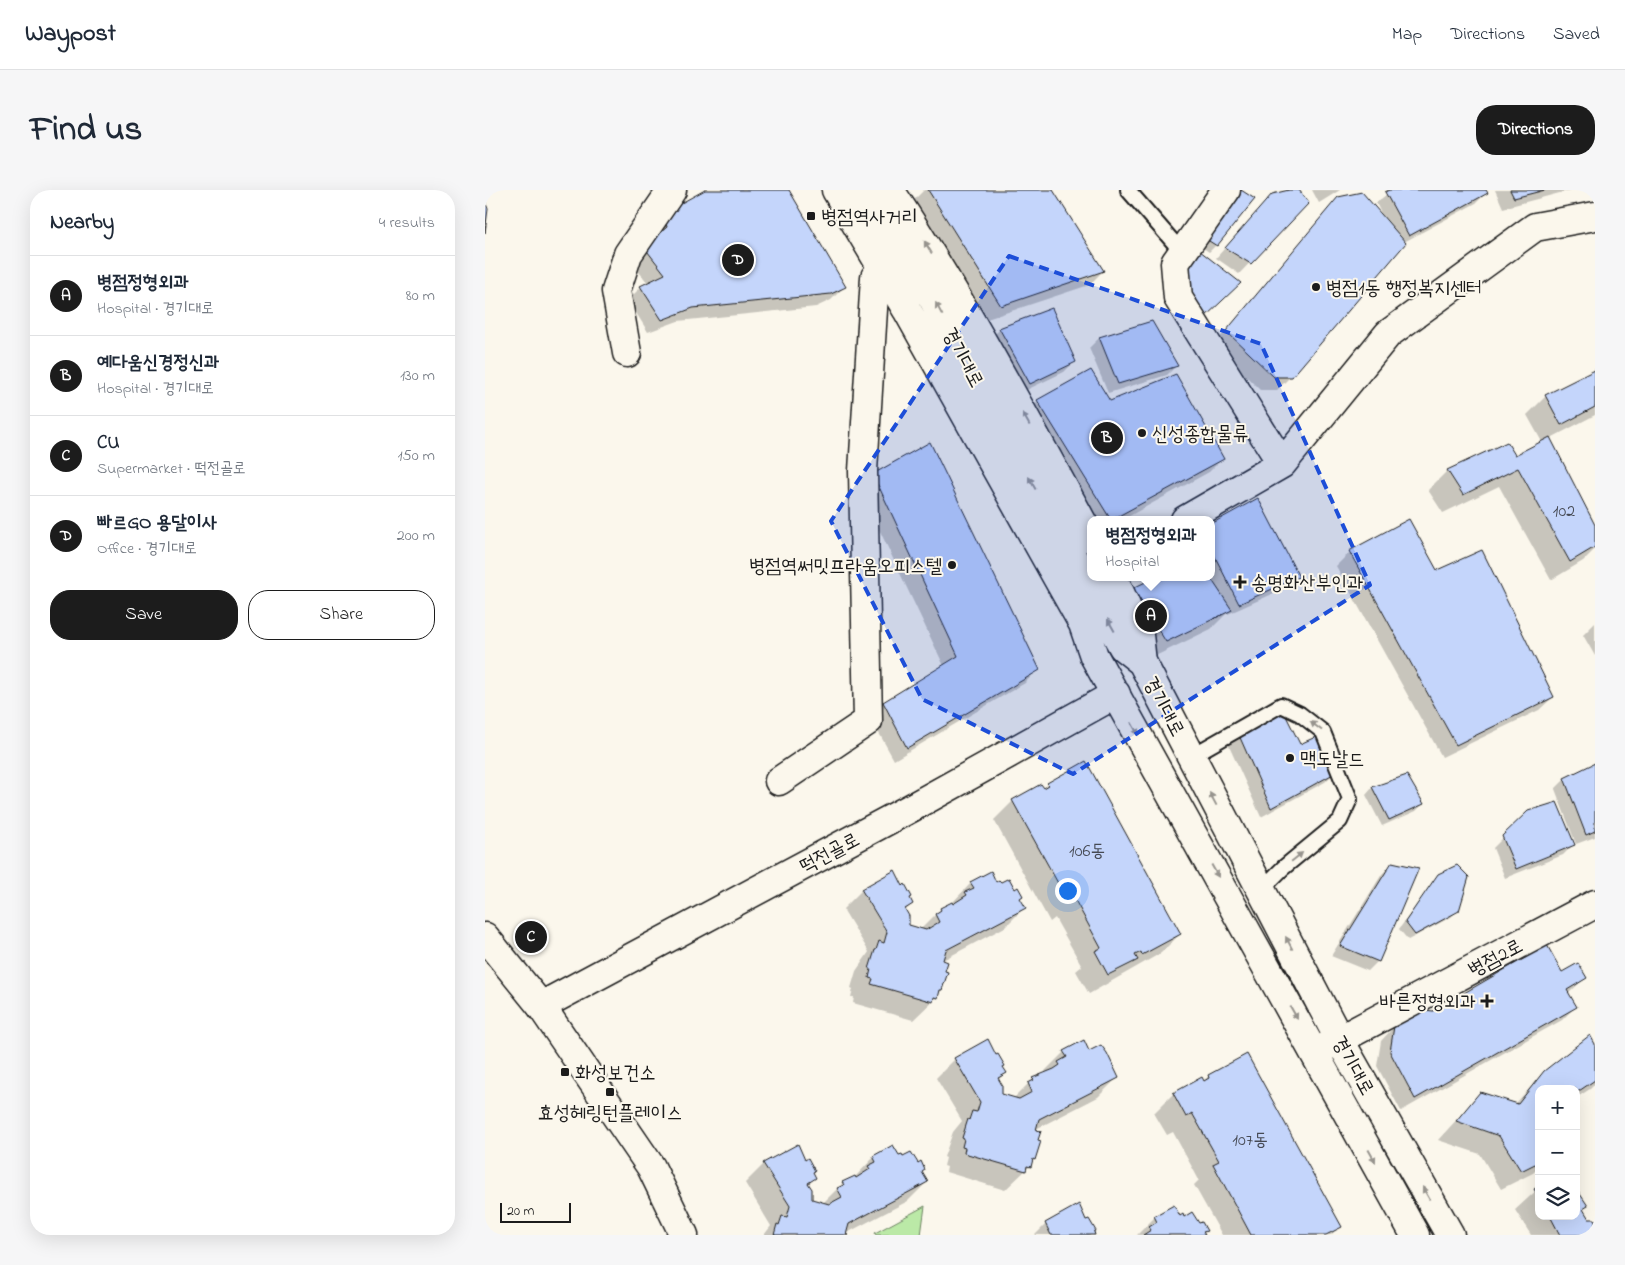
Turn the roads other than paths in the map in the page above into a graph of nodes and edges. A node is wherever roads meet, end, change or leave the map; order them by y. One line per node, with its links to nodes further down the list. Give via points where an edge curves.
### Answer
1 (672, 190): 11 (main road, via 628,254 616,291)
2 (821, 190): 10 (main road, 경기대로)
3 (836, 190): 16 (main road, 경기대로, via 1083,624)
4 (862, 190): 17 (main road, 경기대로, one-way to 4, via 1123,647 932,297)
5 (891, 190): 14 (main road, one-way to 5, via 996,365)
6 (1128, 190): 9 (lane)
7 (1226, 190): 9 (main road)
8 (1595, 216): 12 (main road, via 1535,227 1388,334)
9 (1182, 252): 12 (main road, via 1175,263 1178,298)
10 (875, 277): 16 (main road, 경기대로, via 1027,557 1072,632); 20 (main road, via 863,470 868,720)
11 (627, 353)
12 (1282, 464): 13 (main road)
13 (1192, 516)
14 (1087, 531)
15 (1115, 581): 17 (main road, via 1139,636)
16 (1094, 656): 18 (main road, 경기대로)
17 (1142, 662): 19 (main road, 경기대로)
18 (1116, 694): 24 (main road, 떡전골로); 26 (main road, 경기대로, one-way to 26)
19 (1187, 750): 21 (main road, 경기대로, one-way to 19); 21 (lane, one-way to 19, via 1340,822 1350,799 1323,732 1300,714 1281,705 1202,750)
20 (779, 781)
21 (1261, 890): 25 (main road, 경기대로, one-way to 21)
22 (1595, 904): 25 (main road, 병점2로)
23 (485, 937): 24 (main road)
24 (541, 1006): 27 (main road, via 651,1167)
25 (1339, 1039): 26 (main road, 병점2로); 29 (main road, 경기대로, one-way to 25)
26 (1315, 1052): 28 (main road, 경기대로, one-way to 28)
27 (684, 1235)
28 (1415, 1235)
29 (1450, 1235)

